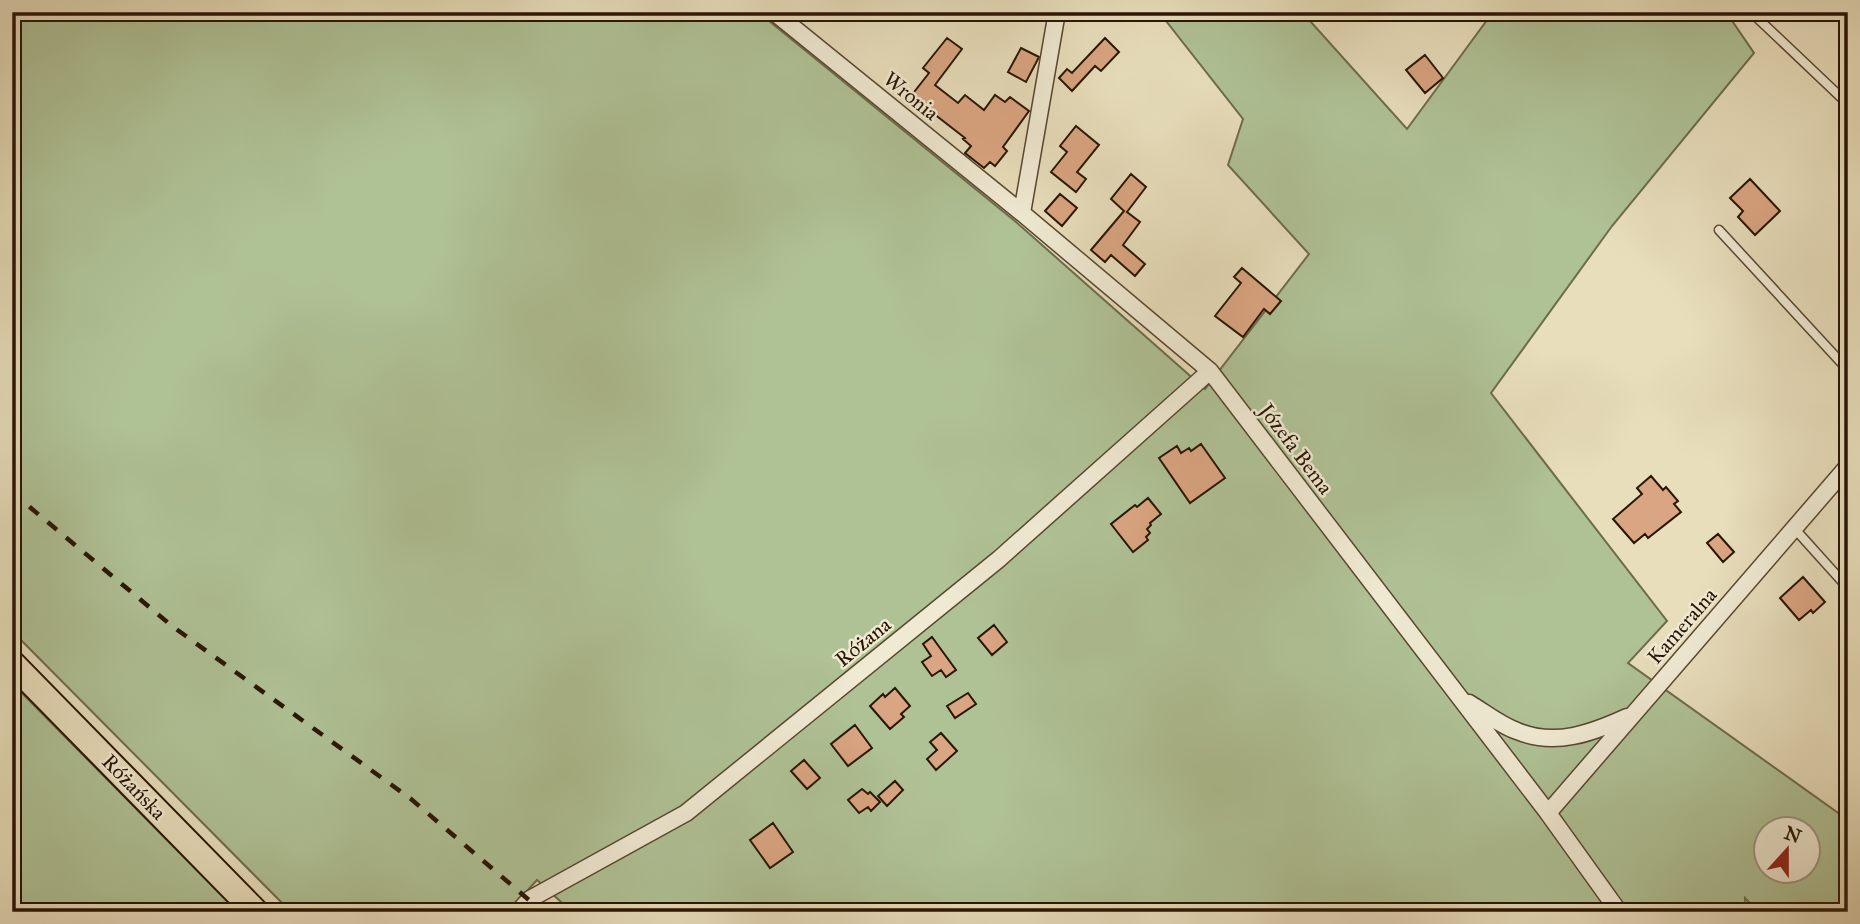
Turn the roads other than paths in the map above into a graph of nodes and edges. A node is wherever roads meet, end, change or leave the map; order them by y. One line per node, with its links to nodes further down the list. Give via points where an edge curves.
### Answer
1 (774, 12): 5 (street, Wronia)
2 (1751, 12): 4 (lane)
3 (1051, 14): 5 (street)
4 (1848, 104)
5 (1022, 213): 8 (street, Józefa Bema)
6 (1719, 229): 7 (lane)
7 (1848, 370)
8 (1210, 371): 13 (street, Józefa Bema); 17 (street, Różana, via 999,559 686,813 530,900)
9 (1848, 466): 10 (street, Kameralna)
10 (1794, 528): 11 (lane); 14 (street, Kameralna)
11 (1848, 588)
12 (12, 663): 16 (main road, Różańska)
13 (1460, 698): 14 (street, via 1517,732 1551,739 1586,734); 15 (street, Józefa Bema)
14 (1633, 715): 15 (street, Kameralna)
15 (1548, 813): 18 (street, Józefa Bema)
16 (256, 912)
17 (518, 912)
18 (1619, 912)

